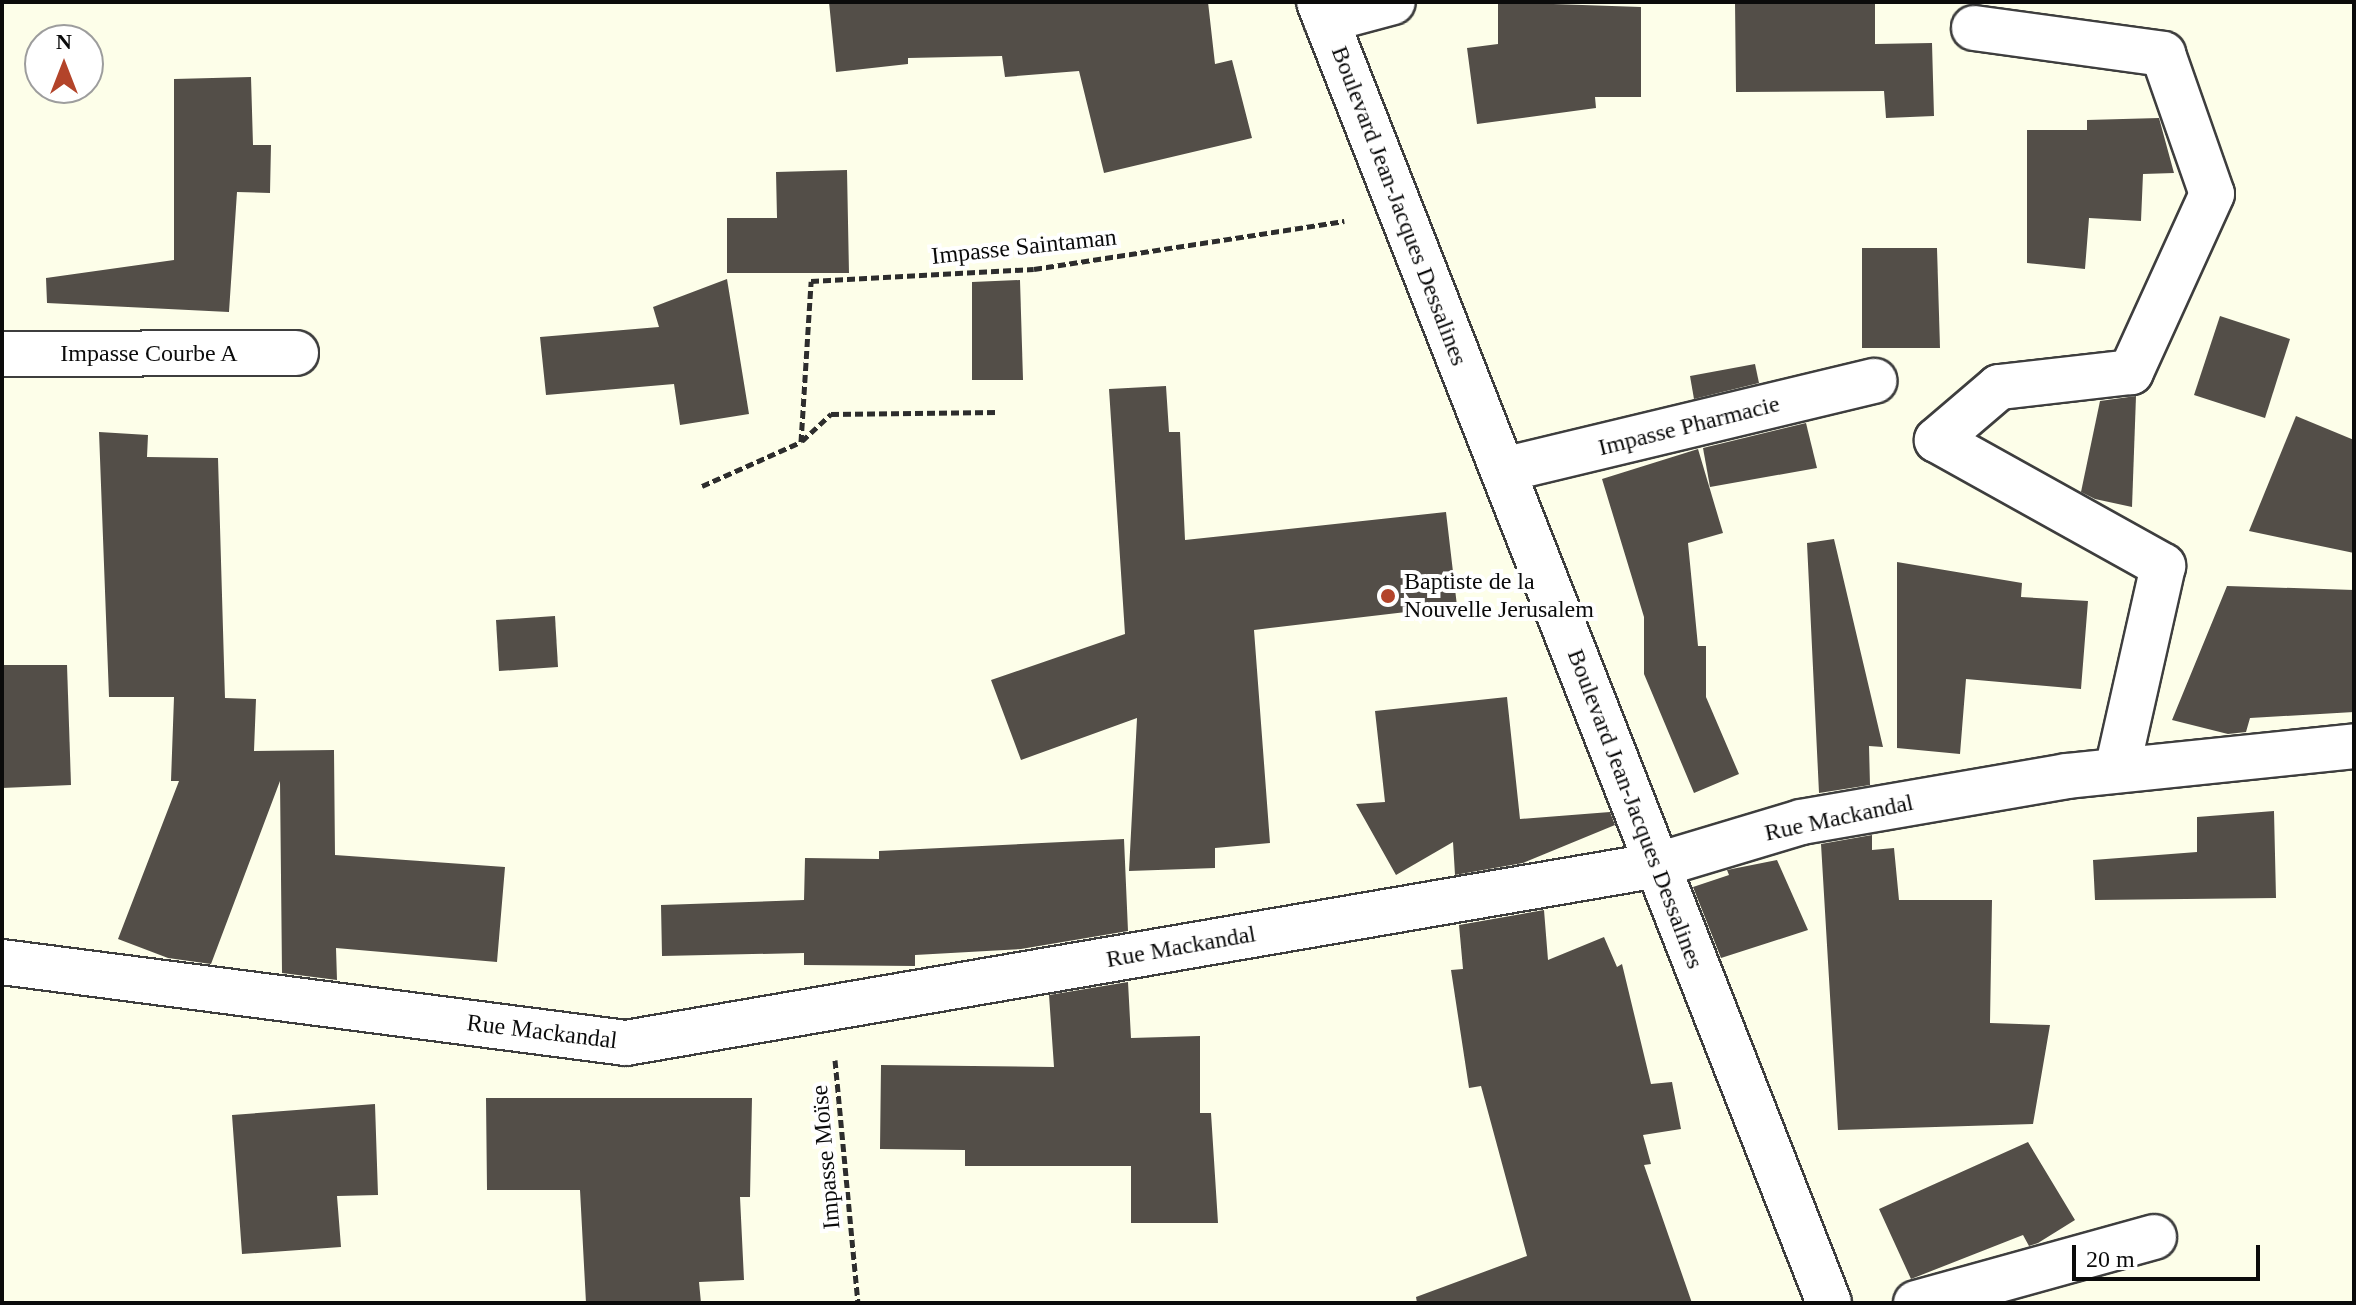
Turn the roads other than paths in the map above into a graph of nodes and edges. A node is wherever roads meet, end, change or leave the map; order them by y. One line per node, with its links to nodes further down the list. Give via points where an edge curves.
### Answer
1 (1393, 2): 2 (street)
2 (1322, 11): 7 (street, Boulevard Jean-Jacques Dessalines)
3 (1976, 11): 9 (street, via 2163,54 2212,194 2131,372 1999,387 1937,440 2163,566)
4 (296, 353): 5 (street, Impasse Courbe A)
5 (2, 354)
6 (1875, 381): 7 (street, Impasse Pharmacie)
7 (1503, 470): 10 (street, Boulevard Jean-Jacques Dessalines)
8 (2354, 746): 9 (street, Rue Mackandal)
9 (2117, 770): 10 (street, Rue Mackandal, via 1801,822)
10 (1658, 865): 11 (street, Rue Mackandal, via 626,1043); 13 (street, Boulevard Jean-Jacques Dessalines)
11 (2, 962)
12 (2154, 1237): 14 (street)
13 (1829, 1303)
14 (1916, 1303)

